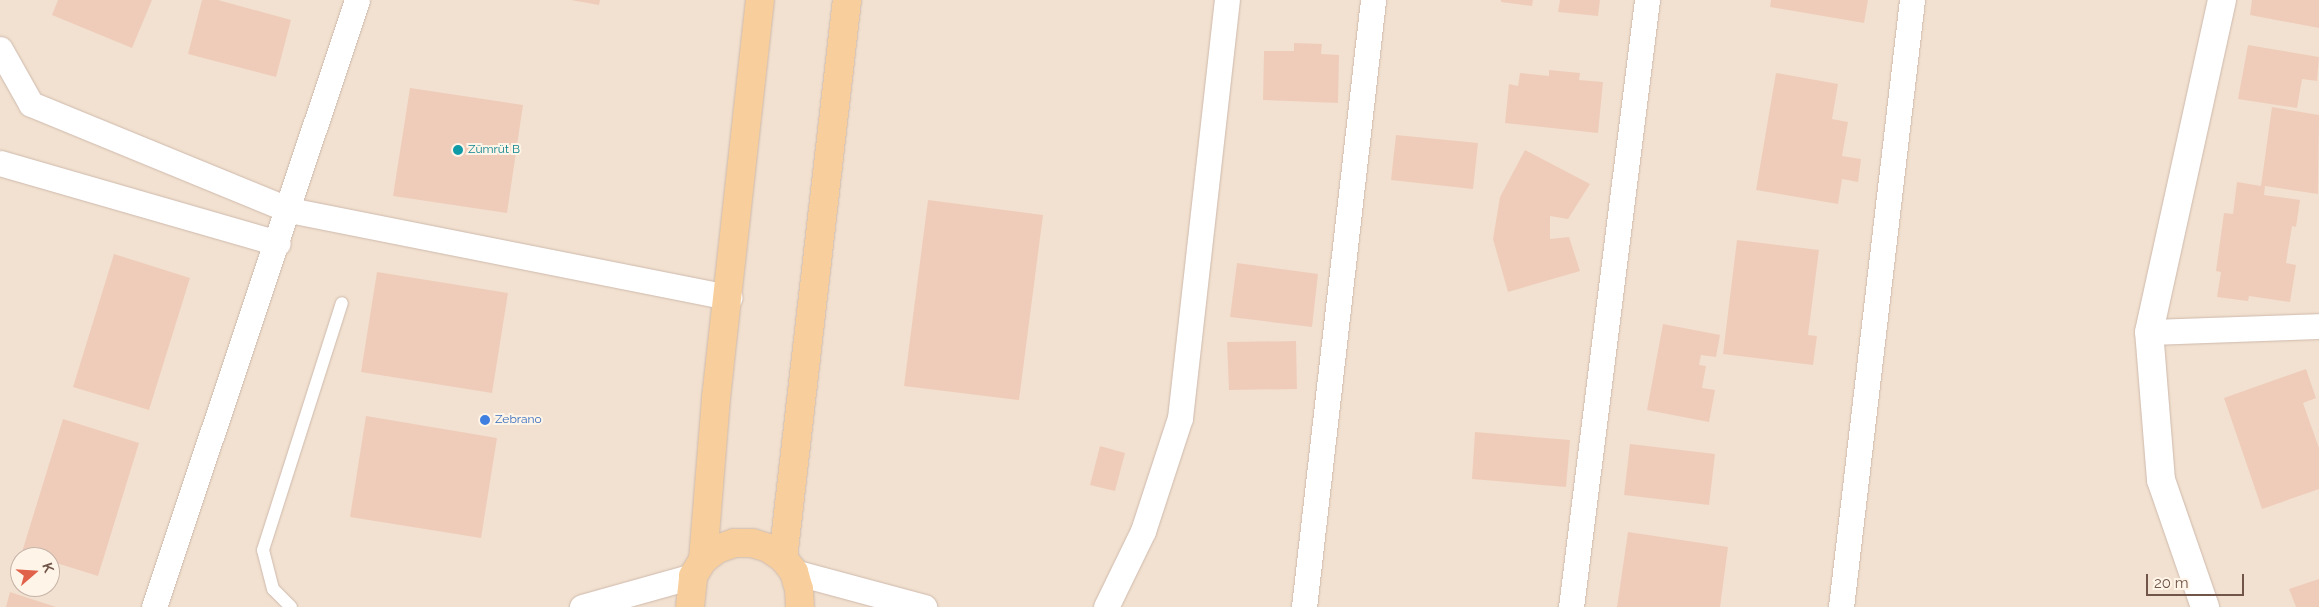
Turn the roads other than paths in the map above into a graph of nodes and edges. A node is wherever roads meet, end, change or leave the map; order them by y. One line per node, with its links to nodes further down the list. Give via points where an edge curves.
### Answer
1 (357, 0): 11 (street)
2 (760, 0): 13 (main road)
3 (847, 0): 17 (main road)
4 (1227, 0): 25 (street, via 1180,418 1143,531)
5 (1373, 0): 26 (street)
6 (1647, 0): 27 (street)
7 (1912, 0): 28 (street)
8 (2222, 0): 16 (street)
9 (0, 49): 11 (street, via 32,104)
10 (3, 171): 12 (street)
11 (289, 210): 12 (street); 13 (street)
12 (278, 243): 19 (street)
13 (728, 297): 18 (main road)
14 (342, 303): 20 (lane, via 263,550 273,589)
15 (2319, 326): 16 (street)
16 (2149, 332): 29 (street, via 2161,480)
17 (789, 565): 18 (main road, via 752,543 734,543 717,549); 23 (main road, via 799,589); 24 (street)
18 (698, 568): 21 (street); 22 (main road)
19 (154, 607)
20 (291, 607)
21 (582, 607)
22 (690, 607)
23 (800, 607)
24 (924, 607)
25 (1106, 607)
26 (1304, 607)
27 (1571, 607)
28 (1841, 607)
29 (2205, 607)

